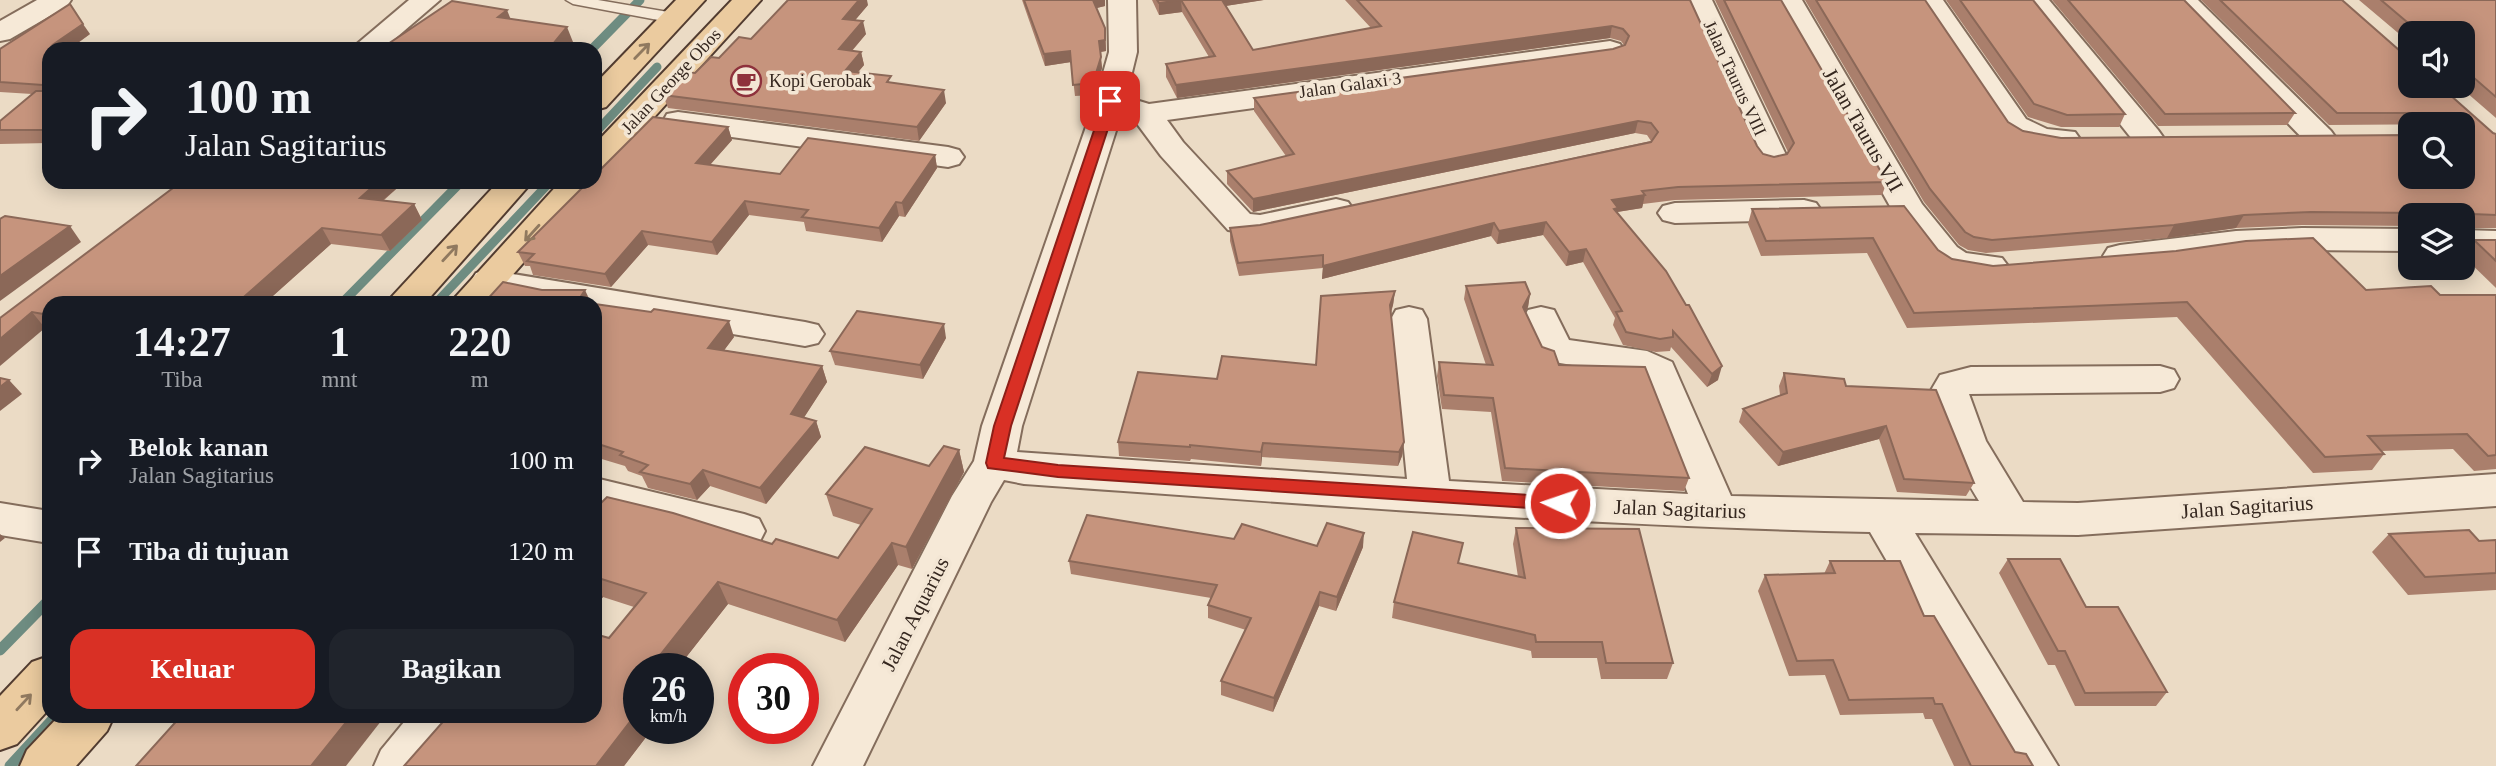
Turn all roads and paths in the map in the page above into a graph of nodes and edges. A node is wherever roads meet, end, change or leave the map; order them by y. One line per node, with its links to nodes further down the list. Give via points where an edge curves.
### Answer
1 (57, 0): 12 (street)
2 (426, 0): 13 (street)
3 (573, 0): 11 (lane)
4 (1122, 0): 16 (street)
5 (1698, 0): 20 (street, Jalan Taurus VIII)
6 (1788, 0): 25 (street, Jalan Taurus VII)
7 (1929, 0): 8 (street, via 2015,127 2041,138 2160,137)
8 (2035, 0)
9 (2182, 0): 18 (street, via 2332,138)
10 (744, 3): 17 (main road, Jalan George Obos)
11 (682, 9): 15 (main road, Jalan George Obos, one-way to 11)
12 (0, 33)
13 (374, 42)
14 (1610, 50): 16 (street, Jalan Galaxi 3)
15 (602, 93)
16 (1128, 107): 24 (street, via 1240,223 1260,225); 40 (street, via 1002,426)
17 (638, 116): 19 (main road, Jalan George Obos); 21 (street)
18 (2280, 138)
19 (602, 155)
20 (1771, 156)
21 (948, 157)
22 (510, 189): 33 (main road, one-way to 22)
23 (572, 189): 32 (main road, one-way to 32)
24 (1367, 202)
25 (1908, 208): 26 (street); 31 (street, Jalan Taurus VII, via 1944,255 1958,263)
26 (1675, 213)
27 (2398, 240): 30 (street, via 2235,242)
28 (2475, 241): 29 (street)
29 (2496, 242)
30 (2084, 259)
31 (2028, 263)
32 (479, 292): 34 (street)
33 (410, 296)
34 (510, 296)
35 (602, 308): 38 (street)
36 (1409, 319): 43 (street)
37 (1541, 319): 44 (street, via 1555,351 1647,363 1659,371)
38 (805, 334)
39 (2160, 379): 46 (street, via 1971,380 1954,384 1949,392 1951,404 1973,454)
40 (994, 463): 43 (street, Jalan Sagitarius, via 1024,469); 56 (street, Jalan Aquarius, via 973,496)
41 (2496, 490): 46 (street, Jalan Sagitarius, via 2078,519)
42 (602, 496): 49 (street)
43 (1430, 497): 44 (street, Jalan Sagitarius)
44 (1716, 511): 45 (street, Jalan Sagitarius)
45 (1882, 515): 46 (street, Jalan Sagitarius); 57 (street)
46 (2011, 518)
47 (0, 519): 48 (street)
48 (42, 526)
49 (744, 531)
50 (42, 684): 53 (main road, one-way to 50)
51 (84, 723): 54 (main road)
52 (433, 723): 55 (street)
53 (0, 729)
54 (45, 766)
55 (399, 766)
56 (838, 766)
57 (2033, 766)

